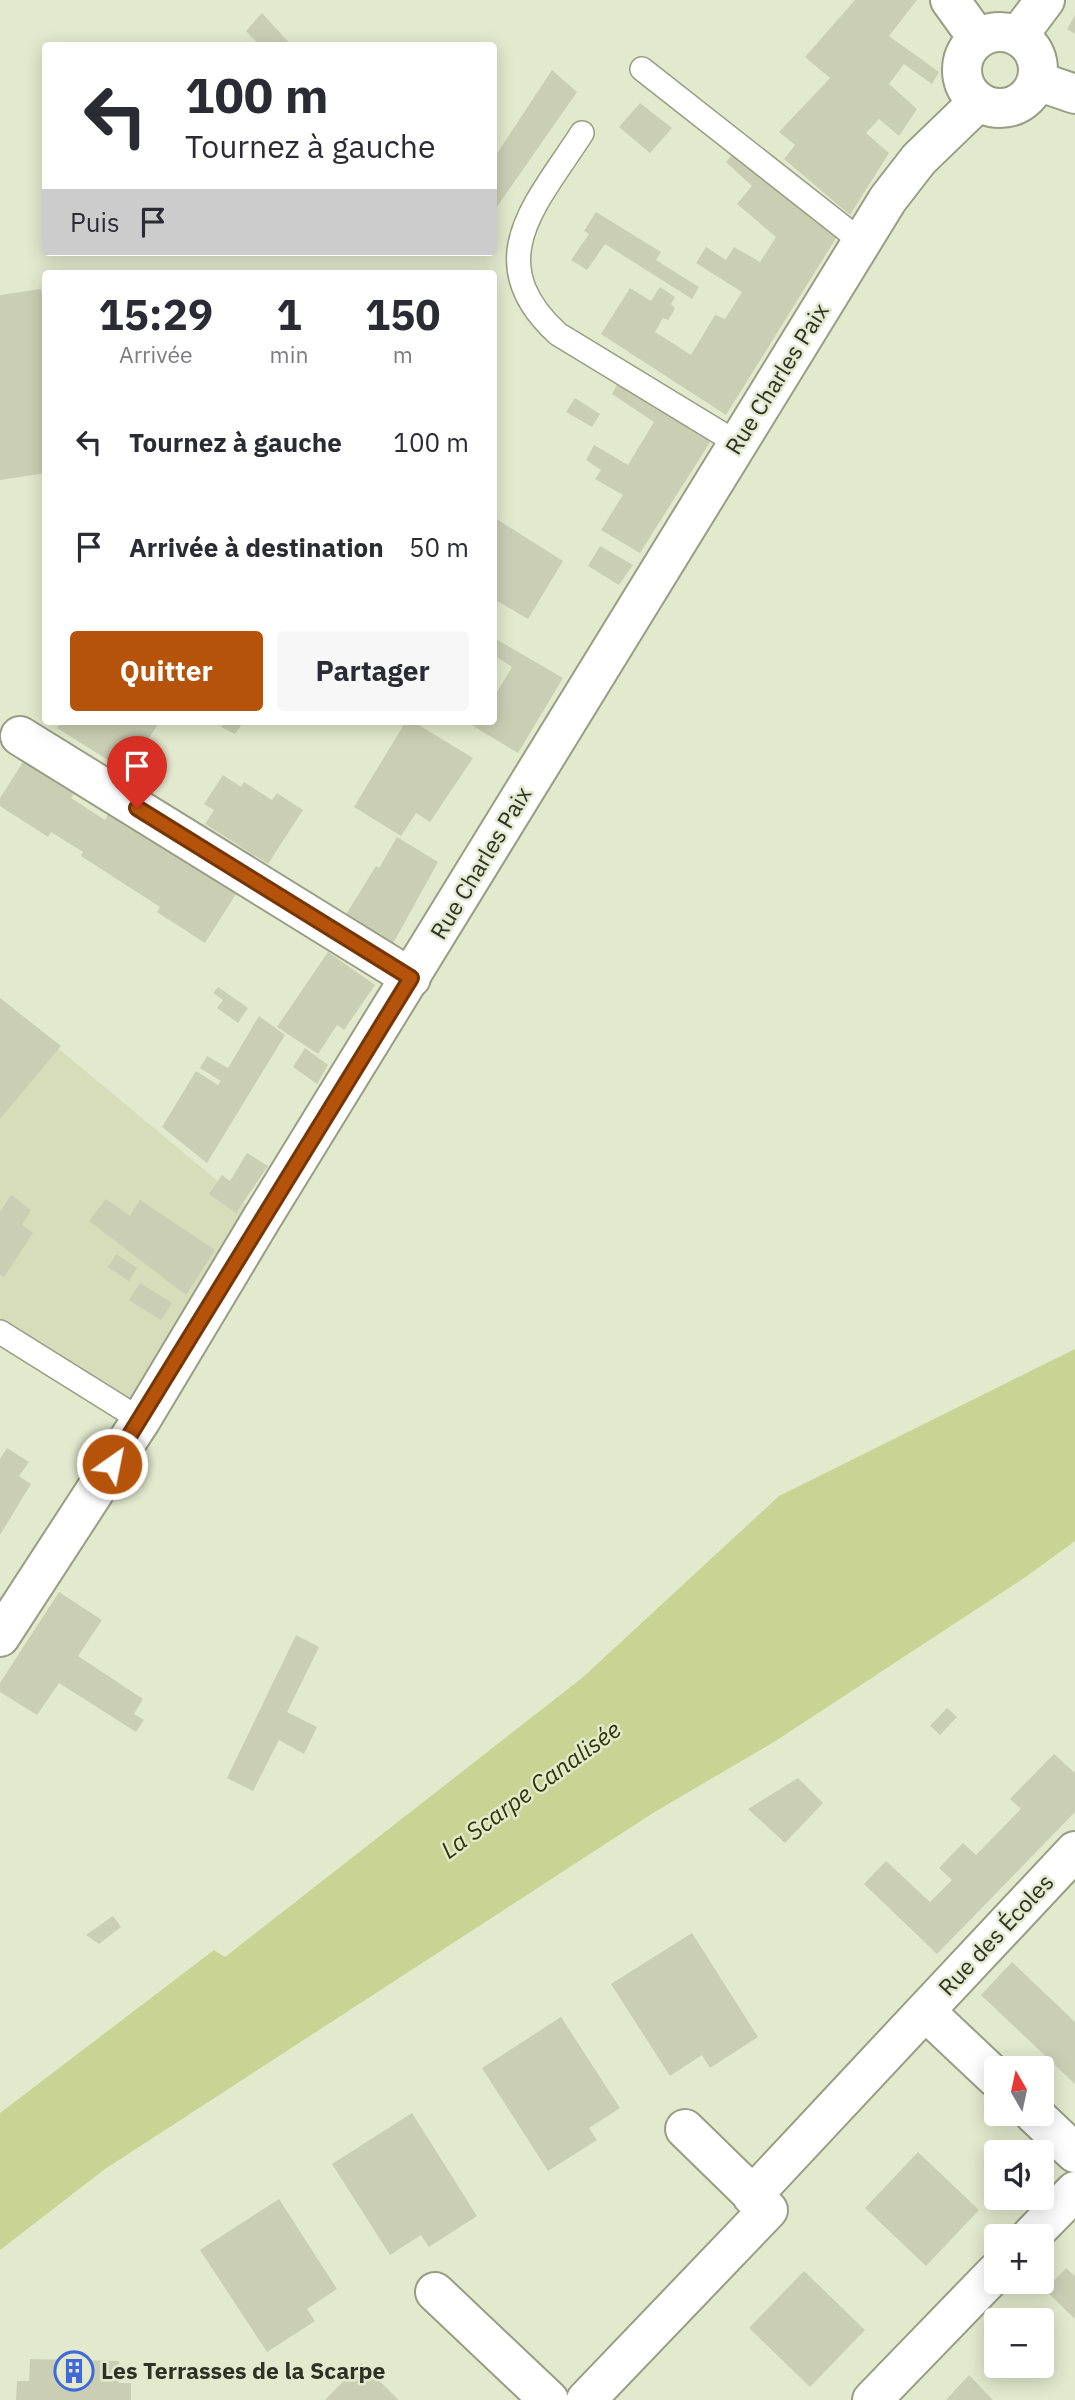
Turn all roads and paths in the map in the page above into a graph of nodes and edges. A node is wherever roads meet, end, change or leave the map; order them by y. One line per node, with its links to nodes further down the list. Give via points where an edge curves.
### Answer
1 (950, 0): 4 (street)
2 (1045, 0): 3 (street)
3 (1018, 36): 4 (street, via 998,32); 6 (street, via 1033,50)
4 (978, 39): 8 (street, via 965,55 962,75)
5 (642, 69): 10 (lane)
6 (1037, 81): 7 (street); 8 (street, via 1026,98 1008,108)
7 (1075, 93)
8 (978, 102): 10 (street, Rue Charles Paix, via 904,177)
9 (582, 133): 11 (lane, via 520,236 525,291 558,334)
10 (862, 242): 11 (street, Rue Charles Paix)
11 (737, 443): 13 (street, Rue Charles Paix)
12 (20, 736): 13 (street)
13 (411, 978): 15 (street, Rue Charles Paix)
14 (0, 1332): 15 (lane)
15 (141, 1420): 16 (street, Rue Charles Paix)
16 (0, 1637)
17 (1075, 1851): 18 (street, Rue des Écoles)
18 (925, 2011): 19 (street, Rue des Écoles); 24 (street)
19 (984, 2067)
20 (1047, 2126): 22 (street)
21 (685, 2129): 24 (street)
22 (1075, 2153)
23 (1075, 2191): 25 (street)
24 (752, 2196): 29 (street, via 768,2210)
25 (1043, 2224)
26 (984, 2284): 30 (street)
27 (435, 2292): 28 (street)
28 (549, 2400)
29 (586, 2400)
30 (872, 2400)

